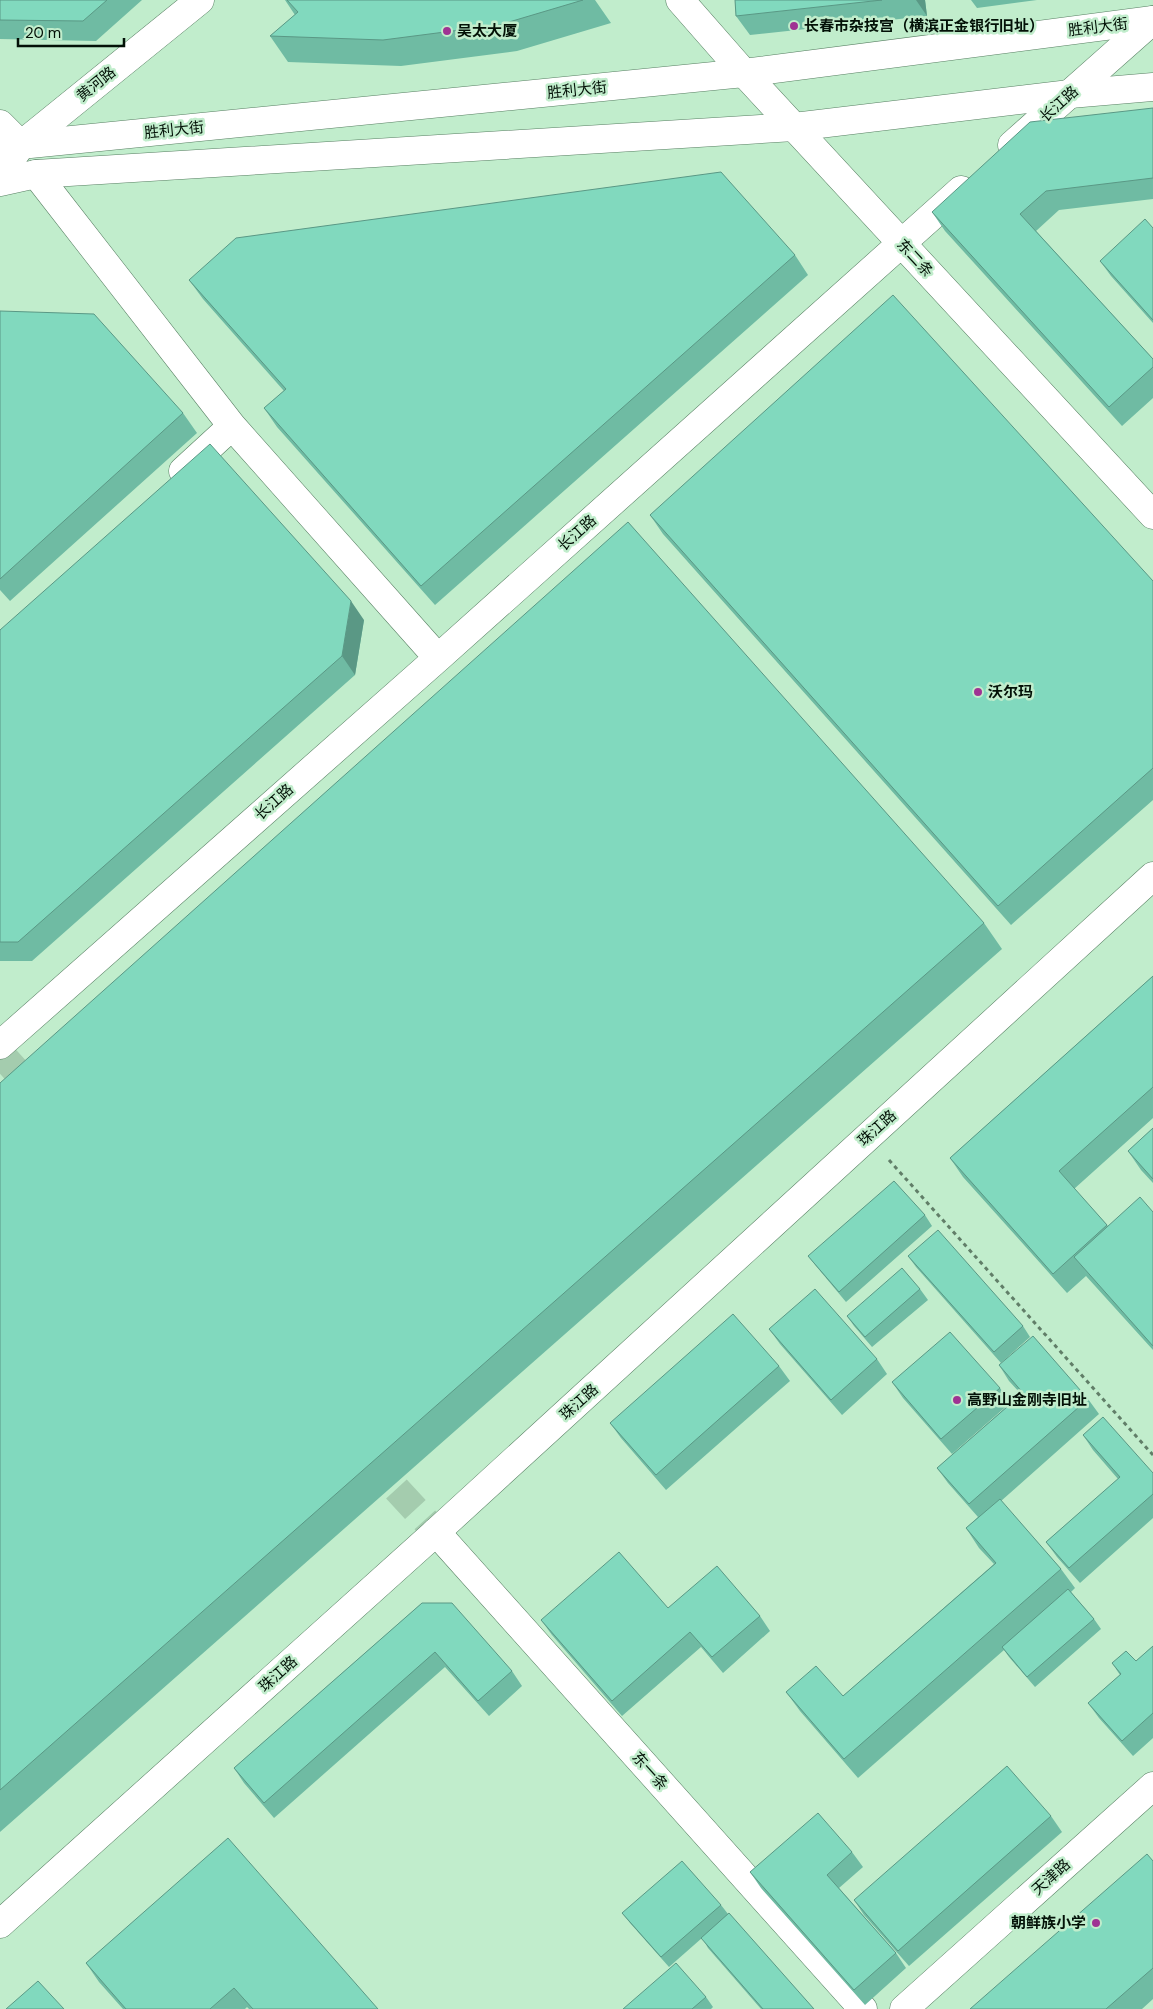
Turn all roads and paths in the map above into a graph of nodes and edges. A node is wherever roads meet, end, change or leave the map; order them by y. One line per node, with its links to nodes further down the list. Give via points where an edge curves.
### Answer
1 (200, 0): 9 (main road, 黄河路)
2 (680, 0): 4 (main road, 东二条)
3 (1153, 20): 4 (main road, 胜利大街); 6 (main road, 长江路)
4 (744, 73): 8 (main road, 东二条); 9 (main road, 胜利大街)
5 (1153, 87): 6 (main road)
6 (1070, 94): 8 (main road); 13 (main road, 长江路)
7 (0, 124): 9 (main road)
8 (794, 127): 10 (main road); 13 (main road, 东二条)
9 (10, 146): 11 (main road, 黄河路)
10 (36, 174): 12 (main road); 14 (main road)
11 (0, 176)
12 (0, 182)
13 (901, 243): 16 (main road, 东二条); 17 (main road, 长江路)
14 (232, 426): 15 (main road); 17 (main road)
15 (167, 485)
16 (1153, 515)
17 (438, 658): 19 (main road, 长江路)
18 (1153, 876): 20 (main road, 珠江路)
19 (0, 1045)
20 (868, 1137): 21 (path); 22 (main road, 珠江路)
21 (1153, 1455)
22 (436, 1532): 24 (main road, 珠江路); 25 (main road, 东一条)
23 (1153, 1786): 26 (main road, 天津路)
24 (0, 1924)
25 (863, 2009)
26 (904, 2009)

